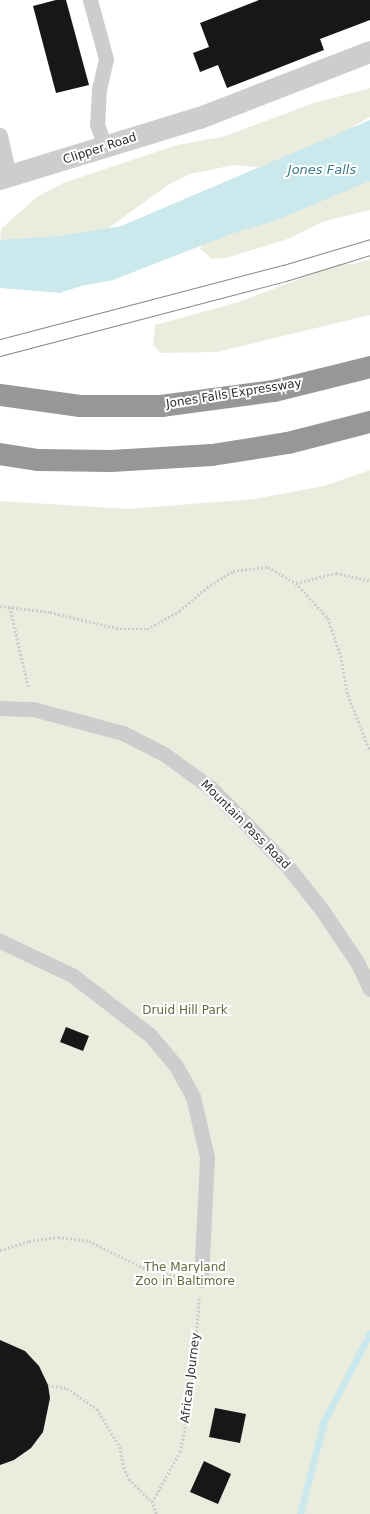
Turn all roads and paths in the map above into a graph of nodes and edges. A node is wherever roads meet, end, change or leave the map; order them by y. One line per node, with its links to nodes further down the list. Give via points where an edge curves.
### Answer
1 (90, 0): 4 (lane, via 106,59 99,89 98,124)
2 (370, 52): 4 (street, Clipper Road, via 200,118)
3 (0, 135): 5 (lane)
4 (105, 147): 5 (street, Clipper Road)
5 (5, 177)
6 (370, 367): 7 (highway, Jones Falls Expressway, via 274,391 161,406 80,406)
7 (0, 395)
8 (370, 422): 9 (highway, via 288,443 212,455 111,462 39,460)
9 (0, 454)
10 (370, 581): 11 (path, via 336,573)
11 (296, 583): 13 (path, via 268,567 233,571 210,585 179,611 147,629 120,629 50,612); 16 (path, via 328,618 341,656 348,695)
12 (0, 606): 13 (path)
13 (10, 607): 15 (path)
14 (0, 708): 15 (lane, Mountain Pass Road)
15 (33, 709): 18 (lane, Mountain Pass Road, via 123,733 164,754 211,788 288,867 322,910 357,962)
16 (370, 750)
17 (0, 941): 20 (lane, via 72,975 150,1035 176,1066 194,1096 207,1157)
18 (370, 989)
19 (0, 1250): 20 (path, via 29,1241 58,1237 89,1241 146,1268)
20 (201, 1280): 22 (path, African Journey, via 192,1392 180,1452)
21 (48, 1385): 22 (path, via 67,1388 98,1409 120,1447 129,1479)
22 (152, 1502): 23 (path)
23 (156, 1514)

